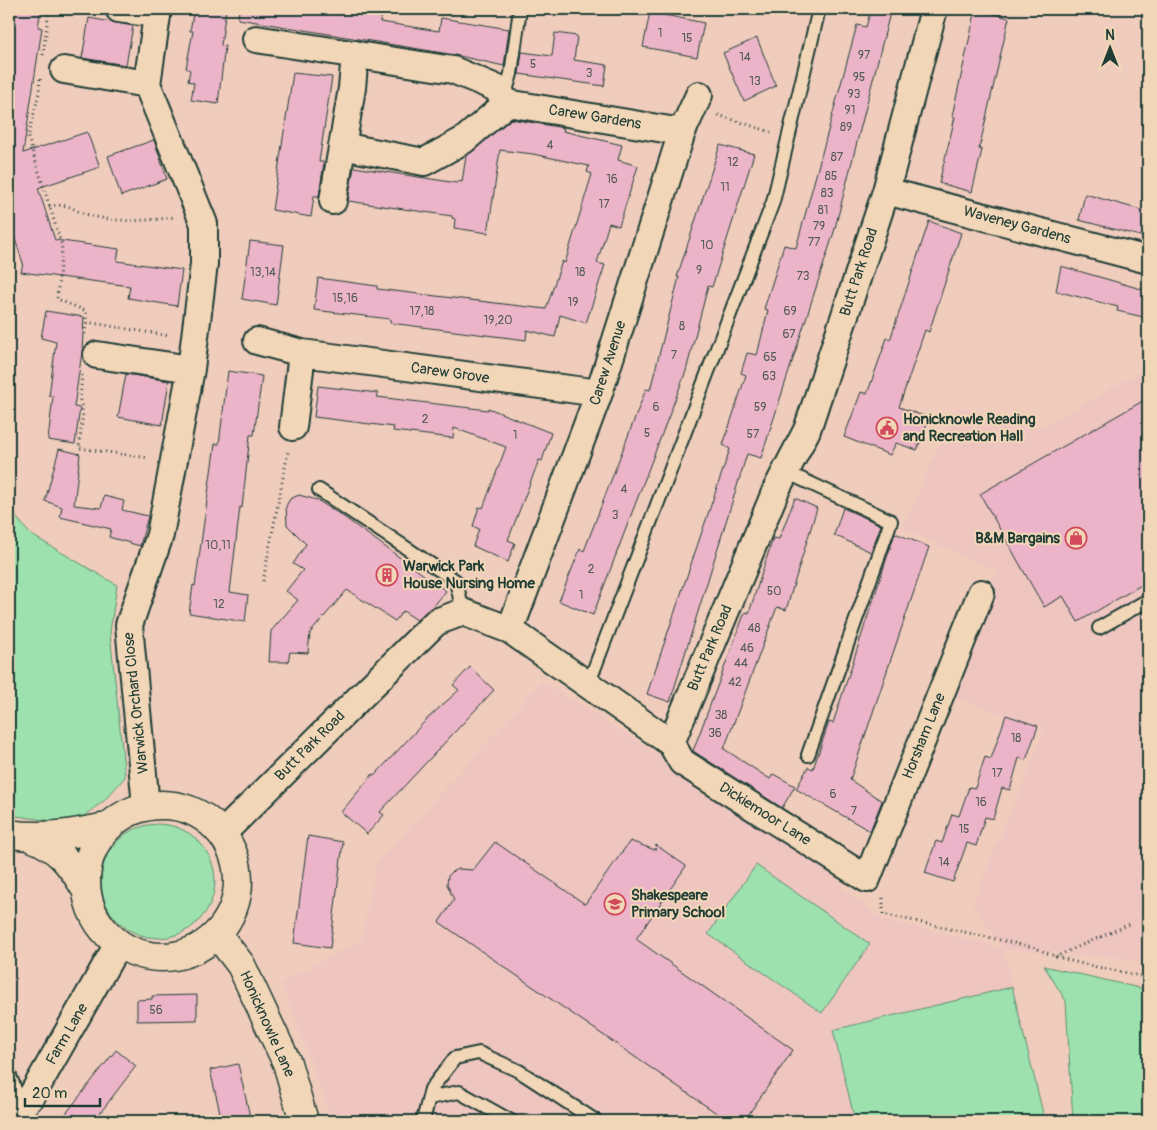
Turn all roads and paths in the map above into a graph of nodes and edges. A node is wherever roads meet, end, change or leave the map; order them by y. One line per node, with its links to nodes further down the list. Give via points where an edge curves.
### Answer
1 (49, 9): 9 (path)
2 (119, 9): 6 (street)
3 (520, 9): 11 (lane)
4 (819, 9): 14 (lane)
5 (934, 9): 16 (street, Butt Park Road)
6 (158, 11): 10 (street)
7 (256, 39): 8 (street, Carew Gardens)
8 (355, 54): 11 (street, Carew Gardens, via 453,70 496,88); 15 (street)
9 (49, 69): 10 (street); 18 (path, via 28,137)
10 (147, 84): 19 (street, Warwick Orchard Close)
11 (505, 100): 13 (street, Carew Gardens); 15 (street, via 464,140 424,162)
12 (696, 101): 13 (street, Carew Avenue); 14 (path)
13 (682, 132): 27 (street, Carew Avenue)
14 (788, 137): 38 (lane, via 773,202)
15 (342, 146): 17 (street)
16 (886, 191): 20 (street, Waveney Gardens); 30 (street, Butt Park Road, via 807,430)
17 (333, 202)
18 (49, 206): 19 (path, via 66,204 88,215 116,220); 21 (path, via 62,246 57,299 86,311)
19 (200, 214): 22 (street, Warwick Orchard Close, via 204,224 204,264)
20 (1148, 260)
21 (86, 322): 22 (path); 25 (path)
22 (195, 340): 26 (street, Warwick Orchard Close)
23 (257, 341): 24 (street, Carew Grove)
24 (302, 353): 27 (street, Carew Grove); 28 (street)
25 (88, 355): 26 (street); 29 (path, via 80,400 83,413 79,448)
26 (191, 369): 29 (street, Warwick Orchard Close)
27 (599, 393): 37 (street, Carew Avenue)
28 (293, 427): 32 (path)
29 (173, 462): 41 (street, Warwick Orchard Close, via 160,535 129,624)
30 (786, 472): 39 (street, Butt Park Road); 40 (lane, via 891,521)
31 (319, 490): 35 (lane, via 456,581)
32 (263, 581)
33 (981, 593): 45 (street, Horsham Lane)
34 (1148, 600): 36 (lane)
35 (463, 612): 37 (street); 43 (street, Butt Park Road, via 436,622)
36 (1099, 628)
37 (510, 630): 38 (street)
38 (588, 684): 39 (street)
39 (671, 743): 45 (street, Dickiemoor Lane, via 682,762)
40 (808, 755)
41 (146, 806): 42 (street, via 125,814); 43 (street, via 174,806 201,815)
42 (107, 827): 44 (street, via 66,836); 46 (street, via 92,852)
43 (222, 834): 48 (street, via 233,853 238,874 237,896 230,917)
44 (20, 836): 46 (street, via 48,843 68,861)
45 (867, 879): 50 (path, via 883,888 883,914 1036,948)
46 (85, 888): 49 (street, via 90,909)
47 (1132, 923): 50 (path)
48 (217, 934): 49 (street, via 200,948 180,956 158,958 137,954); 55 (street, Honicknowle Lane, via 241,965 288,1063)
49 (118, 944): 54 (street, Farm Lane, via 31,1097)
50 (1054, 957): 51 (path)
51 (1148, 978)
52 (9, 1073): 54 (lane)
53 (429, 1098): 56 (lane); 57 (lane, via 459,1092); 58 (lane, via 455,1058 479,1053 519,1070)
54 (15, 1112)
55 (304, 1121)
56 (423, 1121)
57 (512, 1121)
58 (596, 1121)

